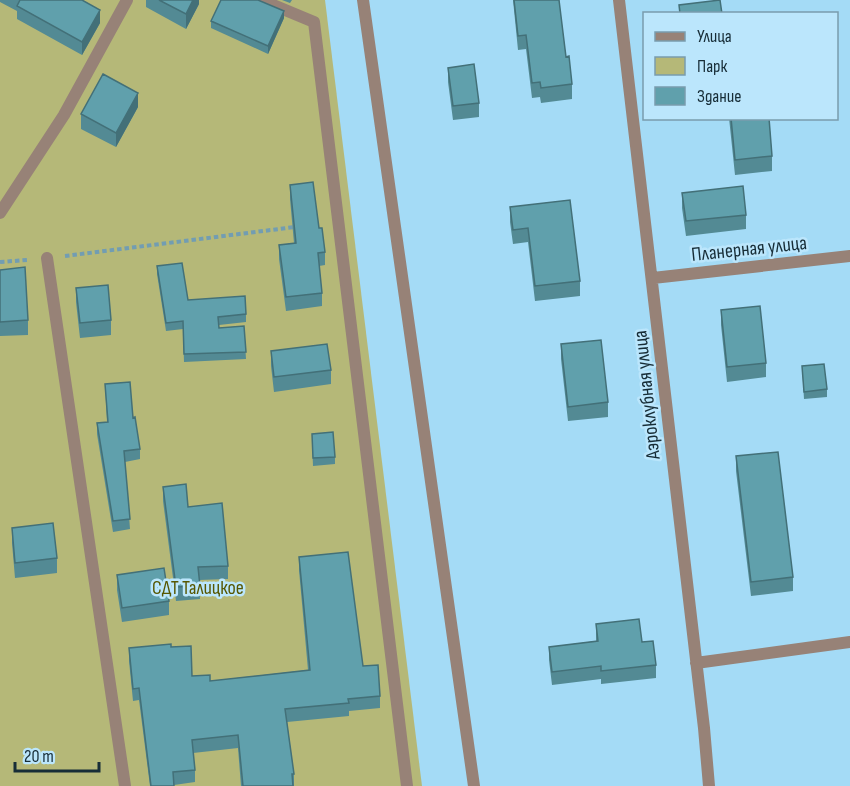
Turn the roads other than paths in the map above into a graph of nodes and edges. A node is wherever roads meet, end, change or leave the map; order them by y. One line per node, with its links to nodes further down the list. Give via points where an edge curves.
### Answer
1 (127, 0): 5 (street, via 64,115)
2 (261, 0): 12 (street, via 314,22)
3 (363, 0): 13 (street)
4 (619, 0): 8 (street, Аэроклубная улица)
5 (0, 213)
6 (850, 256): 8 (street, Планерная улица)
7 (47, 258): 11 (street)
8 (653, 278): 10 (street, Аэроклубная улица)
9 (850, 642): 10 (street)
10 (696, 663): 14 (street, Аэроклубная улица)
11 (125, 786)
12 (407, 786)
13 (474, 786)
14 (710, 786)

